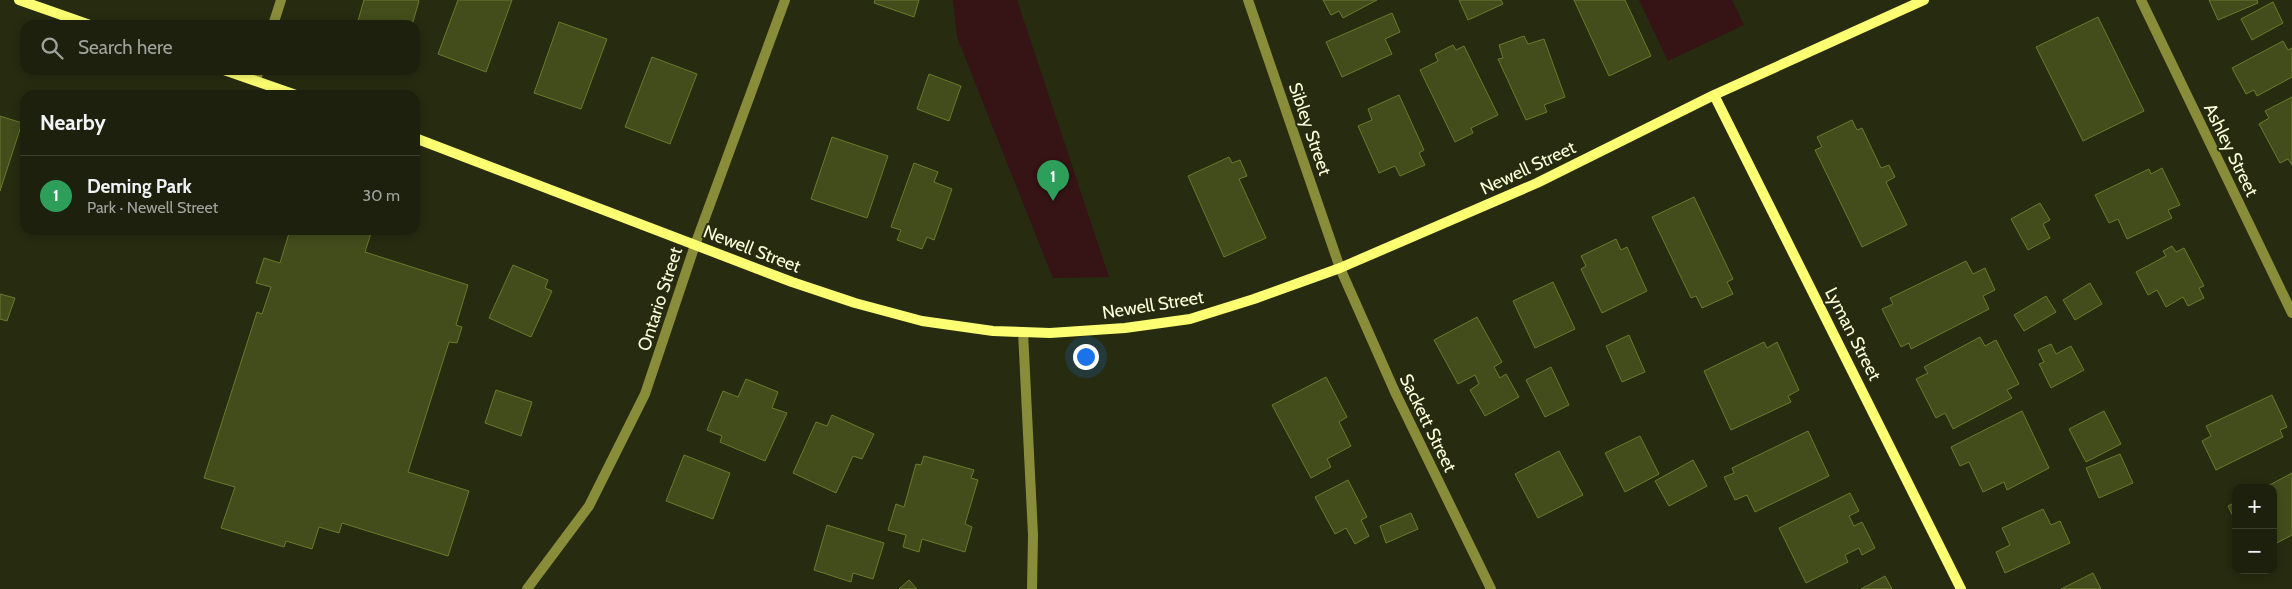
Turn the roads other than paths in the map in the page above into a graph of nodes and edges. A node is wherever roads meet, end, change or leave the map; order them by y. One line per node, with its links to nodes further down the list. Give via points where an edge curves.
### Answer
1 (19, 0): 7 (street)
2 (281, 0): 8 (street)
3 (785, 0): 13 (street, Ontario Street)
4 (1248, 0): 14 (street, Sibley Street)
5 (1924, 0): 11 (street, Newell Street)
6 (2141, 0): 15 (street, Ashley Street)
7 (76, 20)
8 (275, 20)
9 (258, 75): 10 (street)
10 (286, 90)
11 (1714, 95): 14 (street, Newell Street, via 1537,183); 20 (street, Lyman Street)
12 (420, 140): 13 (street, Newell Street)
13 (695, 245): 16 (street, Newell Street, via 855,303 922,321); 17 (street, Ontario Street, via 646,394 589,506)
14 (1340, 268): 16 (street, Newell Street, via 1190,319 1125,328); 19 (street, Sackett Street, via 1395,392)
15 (2292, 313)
16 (1023, 332): 18 (street, via 1033,535)
17 (527, 589)
18 (1032, 589)
19 (1491, 589)
20 (1961, 589)

